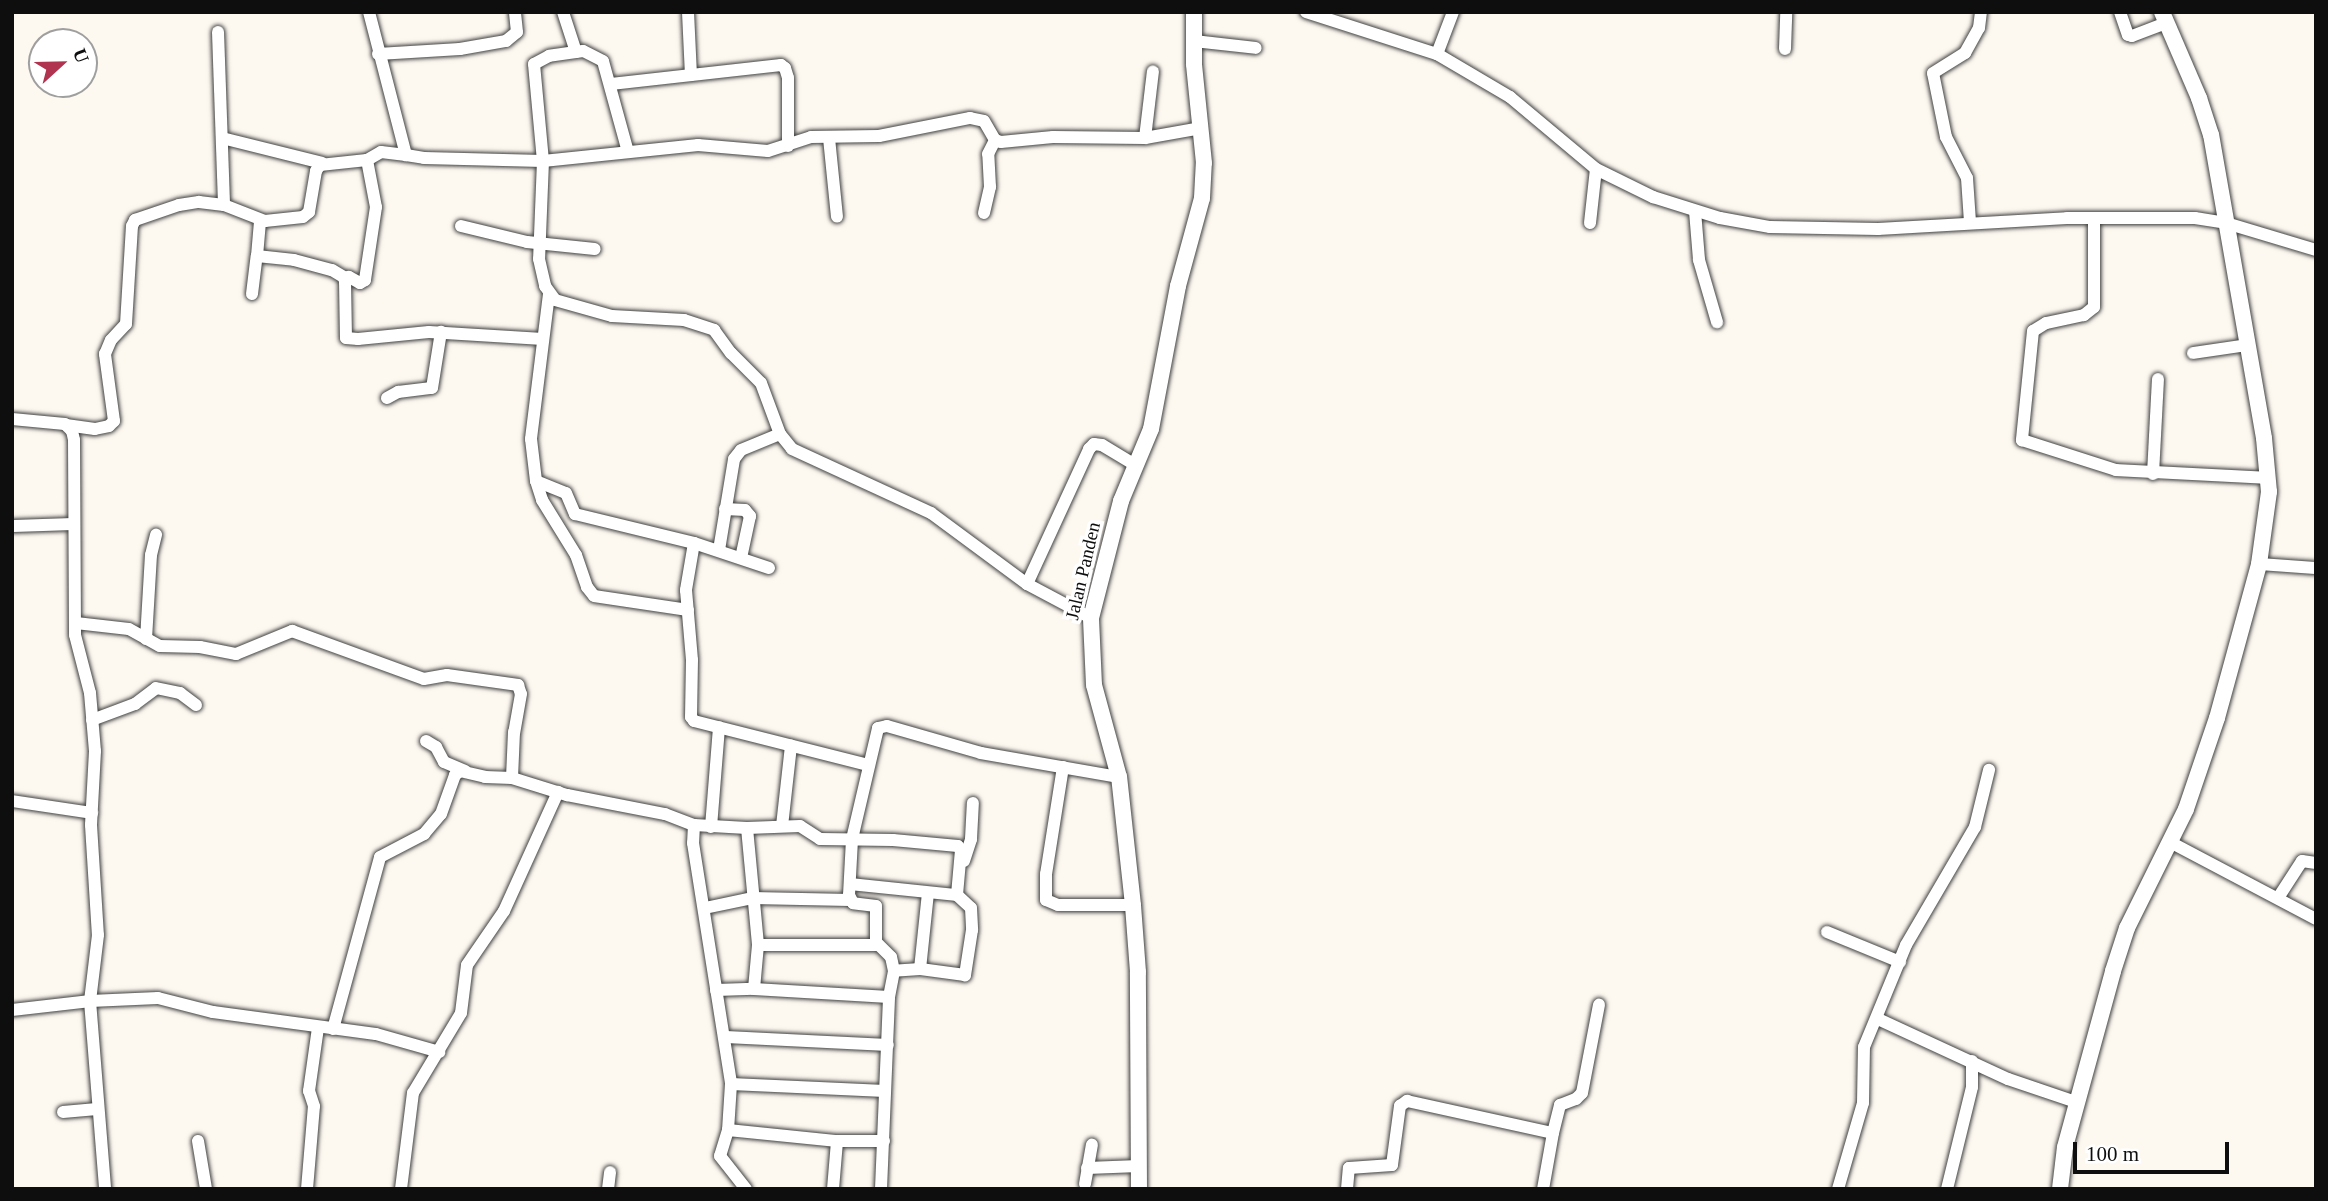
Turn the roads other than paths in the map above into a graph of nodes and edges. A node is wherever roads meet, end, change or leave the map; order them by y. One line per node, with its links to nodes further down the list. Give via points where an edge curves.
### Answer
1 (369, 12): 17 (street)
2 (515, 12): 17 (street, via 517,32 506,41)
3 (563, 12): 16 (street)
4 (688, 12): 20 (street)
5 (1194, 12): 13 (street, Jalan Panden)
6 (1306, 12): 18 (street)
7 (1453, 12): 18 (street)
8 (1786, 12): 15 (street)
9 (1981, 12): 40 (street, via 1979,28 1965,52 1933,73 1946,137 1967,178)
10 (2120, 12): 11 (street, via 2132,36)
11 (2164, 18): 42 (street, via 2211,135)
12 (218, 32): 23 (street)
13 (1194, 41): 14 (street); 22 (street, Jalan Panden)
14 (1256, 48)
15 (1784, 49)
16 (576, 52): 21 (street, via 590,52 603,61); 31 (street, via 549,56 534,65)
17 (378, 54): 29 (street)
18 (1437, 54): 33 (street, via 1510,97)
19 (1153, 71): 25 (street)
20 (691, 75): 21 (street); 27 (street, via 784,66)
21 (611, 84): 28 (street)
22 (1201, 128): 25 (street); 61 (street, Jalan Panden, via 1202,198 1174,306 1158,403)
23 (222, 138): 32 (street); 34 (street)
24 (829, 138): 26 (street, via 879,136 970,118 984,121); 27 (street, via 811,137); 37 (street)
25 (1144, 138): 26 (street)
26 (995, 140): 36 (street, via 988,154 990,187)
27 (788, 146): 28 (street, via 768,150 689,145)
28 (628, 152): 31 (street)
29 (405, 155): 30 (street, via 381,152); 31 (street, via 450,161)
30 (367, 160): 32 (street); 48 (street, via 376,203 366,277 360,283)
31 (543, 161): 44 (street)
32 (322, 163): 39 (street, via 316,170 308,215)
33 (1596, 169): 35 (street, via 1653,197); 41 (street)
34 (224, 205): 39 (street); 59 (street, via 185,204 133,222 126,324 105,354 114,421 94,429)
35 (1695, 211): 40 (street, via 1757,225 1799,228 1878,229); 51 (street, via 1699,260)
36 (984, 212)
37 (837, 216)
38 (2094, 218): 40 (street); 42 (street, via 2195,218); 62 (street, via 2094,307 2084,315 2046,323 2033,331 2021,438 2090,463)
39 (260, 220): 47 (street)
40 (1970, 222)
41 (1590, 223)
42 (2226, 223): 46 (street); 54 (street)
43 (461, 226): 44 (street)
44 (539, 243): 45 (street); 50 (street, via 540,268)
45 (595, 249)
46 (2316, 250)
47 (257, 256): 48 (street, via 294,260); 49 (street)
48 (347, 279): 52 (street, via 344,330 348,339)
49 (252, 294)
50 (549, 294): 53 (street); 60 (street, via 562,304 586,311 622,318 684,320 714,330 761,383)
51 (1717, 322)
52 (441, 332): 53 (street); 57 (street, via 432,388)
53 (542, 339): 64 (street, via 531,447)
54 (2247, 345): 55 (street); 63 (street)
55 (2193, 353)
56 (2158, 379): 62 (street)
57 (387, 398)
58 (12, 418): 59 (street)
59 (65, 425): 66 (street, via 74,440)
60 (780, 435): 65 (street, via 736,454); 75 (street, via 797,453 943,520)
61 (1134, 464): 75 (street, via 1102,445 1089,449); 77 (street, Jalan Panden)
62 (2153, 474): 63 (street)
63 (2269, 478): 72 (street)
64 (536, 481): 69 (street, via 566,493 575,514); 76 (street, via 594,596)
65 (725, 509): 70 (street); 71 (street, via 745,510 750,516)
66 (74, 524): 67 (street); 78 (street)
67 (12, 526)
68 (156, 535): 79 (street)
69 (694, 543): 70 (street); 76 (street, via 687,570)
70 (719, 550): 71 (street)
71 (741, 558): 73 (street)
72 (2259, 564): 74 (street); 100 (street, via 2217,718 2193,792)
73 (769, 568)
74 (2316, 568)
75 (1027, 584): 77 (street)
76 (688, 610): 82 (street, via 691,717)
77 (1091, 618): 89 (street, Jalan Panden, via 1094,685)
78 (76, 623): 79 (street, via 129,629); 81 (street)
79 (146, 639): 90 (street, via 160,646 236,654 292,631 424,679 447,674 517,685 521,694)
80 (195, 705): 81 (street, via 180,692 156,688 135,704)
81 (92, 720): 94 (street)
82 (719, 727): 84 (street); 96 (street)
83 (426, 741): 88 (street, via 436,747 444,762)
84 (791, 746): 85 (street); 97 (street)
85 (868, 765): 86 (street, via 877,730 883,725 981,753); 99 (street)
86 (1063, 767): 89 (street); 109 (street, via 1046,900 1053,905)
87 (1989, 769): 115 (street, via 1975,827 1909,938)
88 (465, 771): 90 (street); 126 (street, via 455,775 441,814 424,834 380,857)
89 (1119, 776): 109 (street, Jalan Panden)
90 (512, 778): 91 (street)
91 (558, 792): 95 (street, via 665,814); 129 (street, via 504,911 467,965 463,1005)
92 (12, 801): 94 (street)
93 (973, 803): 102 (street, via 968,854)
94 (92, 813): 121 (street, via 98,936)
95 (694, 825): 96 (street); 110 (street)
96 (711, 827): 98 (street)
97 (782, 827): 98 (street); 99 (street, via 805,828 815,839)
98 (747, 828): 106 (street)
99 (852, 839): 102 (street, via 958,846); 103 (street)
100 (2170, 842): 107 (street); 133 (street, via 2127,928)
101 (2316, 863): 107 (street, via 2301,861)
102 (960, 868): 105 (street)
103 (849, 884): 104 (street); 108 (street)
104 (928, 893): 105 (street); 116 (street)
105 (957, 895): 116 (street, via 972,911 965,974)
106 (752, 898): 108 (street); 110 (street); 113 (street)
107 (2278, 898): 111 (street)
108 (850, 900): 114 (street, via 876,906)
109 (1133, 905): 142 (street, Jalan Panden)
110 (705, 908): 119 (street)
111 (2316, 919)
112 (1826, 932): 115 (street)
113 (758, 945): 114 (street); 118 (street)
114 (878, 945): 117 (street, via 889,955)
115 (1900, 962): 124 (street)
116 (920, 969): 117 (street)
117 (894, 971): 120 (street)
118 (754, 989): 119 (street); 120 (street)
119 (716, 990): 127 (street)
120 (889, 998): 128 (street)
121 (90, 1001): 123 (street); 125 (street, via 158,998 213,1012); 134 (street)
122 (1599, 1005): 137 (street, via 1582,1093 1560,1105)
123 (12, 1010)
124 (1878, 1019): 130 (street); 157 (street, via 1864,1047 1863,1103)
125 (318, 1028): 126 (street); 148 (street, via 309,1091 314,1107)
126 (333, 1029): 129 (street, via 376,1034)
127 (726, 1037): 128 (street); 131 (street)
128 (888, 1045): 132 (street)
129 (439, 1052): 149 (street, via 412,1097)
130 (1972, 1061): 133 (street); 158 (street, via 1972,1087)
131 (731, 1084): 132 (street); 136 (street)
132 (885, 1091): 140 (street)
133 (2076, 1102): 159 (street, via 2064,1147)
134 (97, 1109): 135 (street); 146 (street)
135 (63, 1112)
136 (728, 1130): 139 (street); 151 (street, via 720,1156)
137 (1553, 1133): 155 (street, via 1407,1101 1400,1106 1392,1166 1349,1168); 156 (street)
138 (198, 1141): 147 (street)
139 (837, 1141): 140 (street); 152 (street)
140 (884, 1141): 153 (street)
141 (1092, 1145): 143 (street)
142 (1139, 1166): 143 (street); 154 (street, Jalan Panden)
143 (1087, 1168): 145 (street)
144 (610, 1172): 150 (street)
145 (1085, 1184)
146 (105, 1189)
147 (206, 1189)
148 (307, 1189)
149 (401, 1189)
150 (608, 1189)
151 (746, 1189)
152 (834, 1189)
153 (881, 1189)
154 (1139, 1189)
155 (1347, 1189)
156 (1543, 1189)
157 (1838, 1189)
158 (1947, 1189)
159 (2060, 1189)

